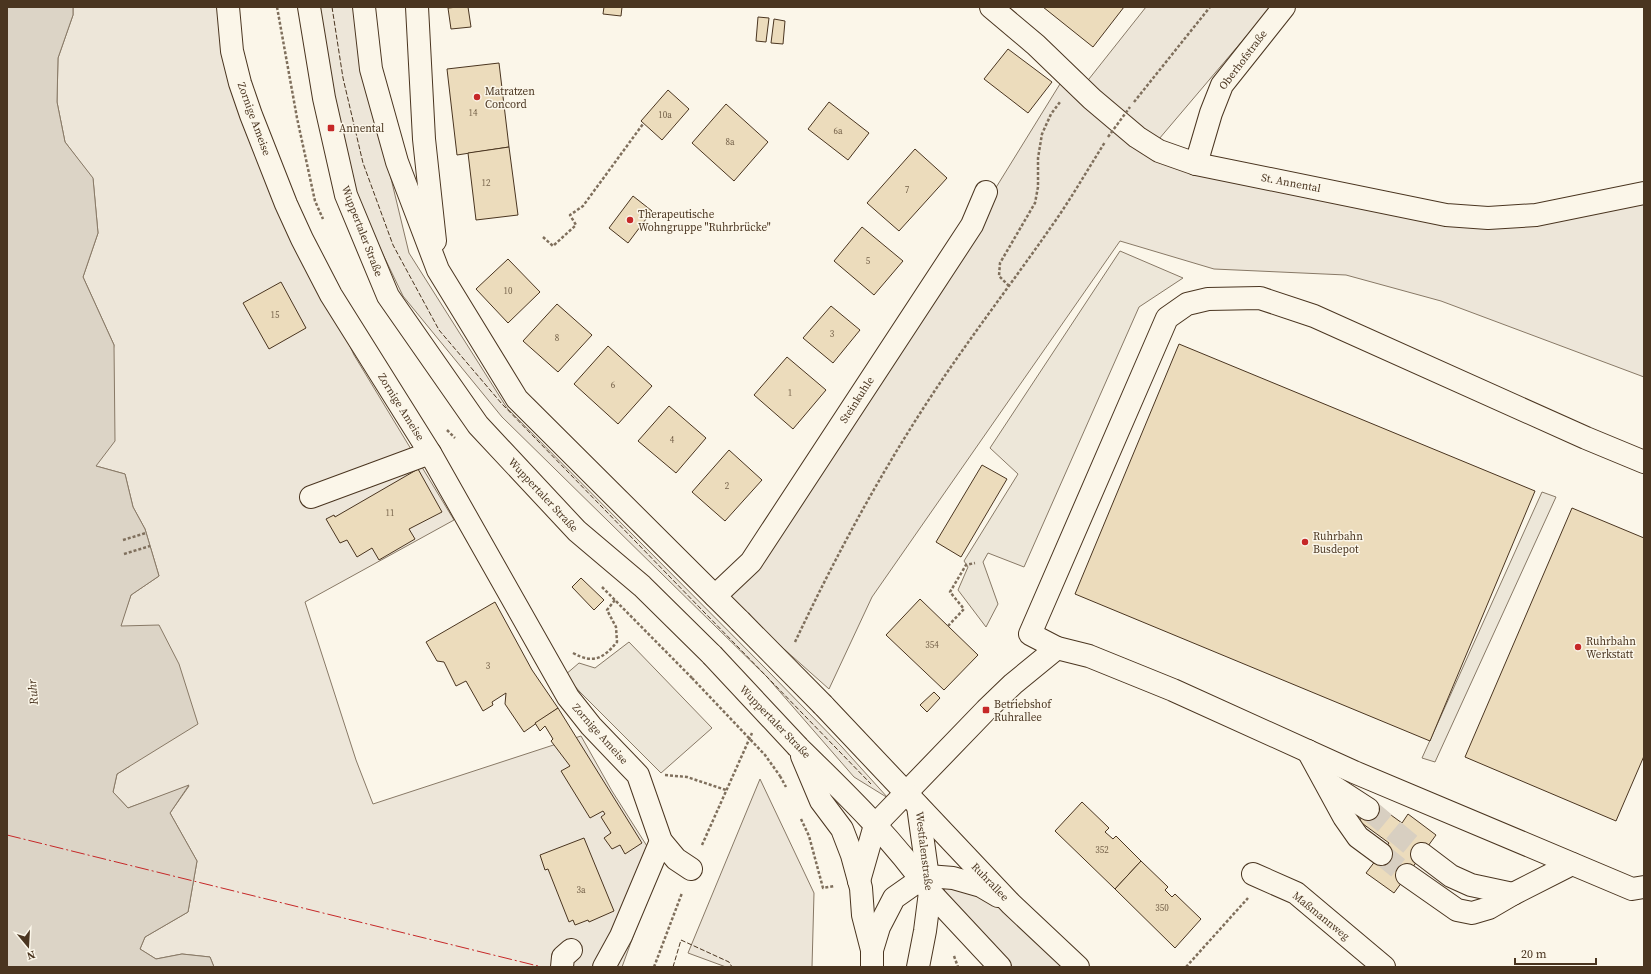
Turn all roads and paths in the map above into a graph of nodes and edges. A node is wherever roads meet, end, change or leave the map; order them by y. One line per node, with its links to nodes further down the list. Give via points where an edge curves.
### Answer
1 (228, 7): 16 (main road, Zornige Ameise, via 232,51 240,83 286,204 331,295)
2 (309, 7): 32 (main road, Wuppertaler Straße, bridge, via 324,98 346,195 388,296 478,425 576,532 642,586 712,655)
3 (364, 7): 14 (main road, via 371,69 397,162)
4 (417, 7): 14 (main road, via 424,139)
5 (991, 7): 8 (main road, St. Annental)
6 (1210, 7): 15 (path, bridge, via 1130,107)
7 (1284, 7): 10 (main road, Oberhofstraße, via 1222,85)
8 (1076, 83): 10 (main road, St. Annental, via 1136,137 1159,151); 15 (path, via 1051,114 1042,134 1035,203 1000,263 999,276)
9 (643, 124): 13 (path, via 583,206 570,215 576,225 553,246)
10 (1196, 164): 12 (main road, St. Annental, via 1446,215 1488,218 1536,215)
11 (986, 192): 24 (main road, Steinkuhle, via 972,225 751,562)
12 (1644, 193)
13 (543, 237)
14 (438, 270): 24 (main road, via 517,399)
15 (1010, 286): 27 (path, via 946,374 864,506)
16 (430, 453): 18 (main road); 34 (main road, Zornige Ameise, via 568,697 591,726)
17 (1644, 462): 28 (main road, via 1314,316 1260,298 1208,299 1187,304 1167,318 1030,634)
18 (311, 497)
19 (146, 533): 20 (path)
20 (123, 540)
21 (150, 546): 22 (path)
22 (124, 554)
23 (975, 562): 26 (path, via 966,565 950,592 964,609)
24 (715, 596): 38 (main road, bridge)
25 (615, 600): 29 (path, via 607,610 616,627 616,642 607,654 593,660 582,658)
26 (948, 626)
27 (794, 645)
28 (1057, 648): 33 (main road, via 1089,656 1119,668); 38 (main road, via 1013,684)
29 (569, 649)
30 (692, 678): 35 (path, bridge, via 765,755)
31 (753, 732): 37 (path)
32 (798, 747): 40 (main road, Wuppertaler Straße); 48 (main road, via 820,800 842,829)
33 (1308, 751): 36 (main road); 44 (main road)
34 (638, 775): 37 (path, via 687,777); 41 (main road)
35 (780, 776)
36 (1325, 782): 39 (main road); 42 (main road, via 1358,837)
37 (726, 790): 45 (path)
38 (912, 800): 40 (main road); 49 (main road, Westfalenstraße); 52 (main road, Ruhrallee)
39 (1368, 809)
40 (875, 825): 48 (main road); 49 (main road, Wuppertaler Straße)
41 (661, 840): 45 (main road, via 676,859); 54 (main road, via 621,936)
42 (1381, 854)
43 (1422, 854): 51 (main road, via 1451,876 1471,885)
44 (1572, 864): 50 (main road, via 1632,889); 51 (main road)
45 (692, 869): 55 (path)
46 (1407, 874): 51 (main road, via 1457,910 1472,913 1489,908)
47 (1259, 876): 59 (path, via 1227,923); 60 (main road, Maßmannweg, via 1296,893)
48 (859, 881): 53 (main road)
49 (926, 882): 52 (main road, via 954,878 981,886); 53 (main road, Westfalenstraße, via 894,898 879,927); 56 (main road, Westfalenstraße, via 925,931); 57 (main road)
50 (1644, 887)
51 (1513, 894)
52 (1011, 904): 58 (main road, Ruhrallee)
53 (872, 959)
54 (604, 967)
55 (654, 967)
56 (918, 967)
57 (1000, 967)
58 (1078, 967)
59 (1186, 967)
60 (1384, 967)

